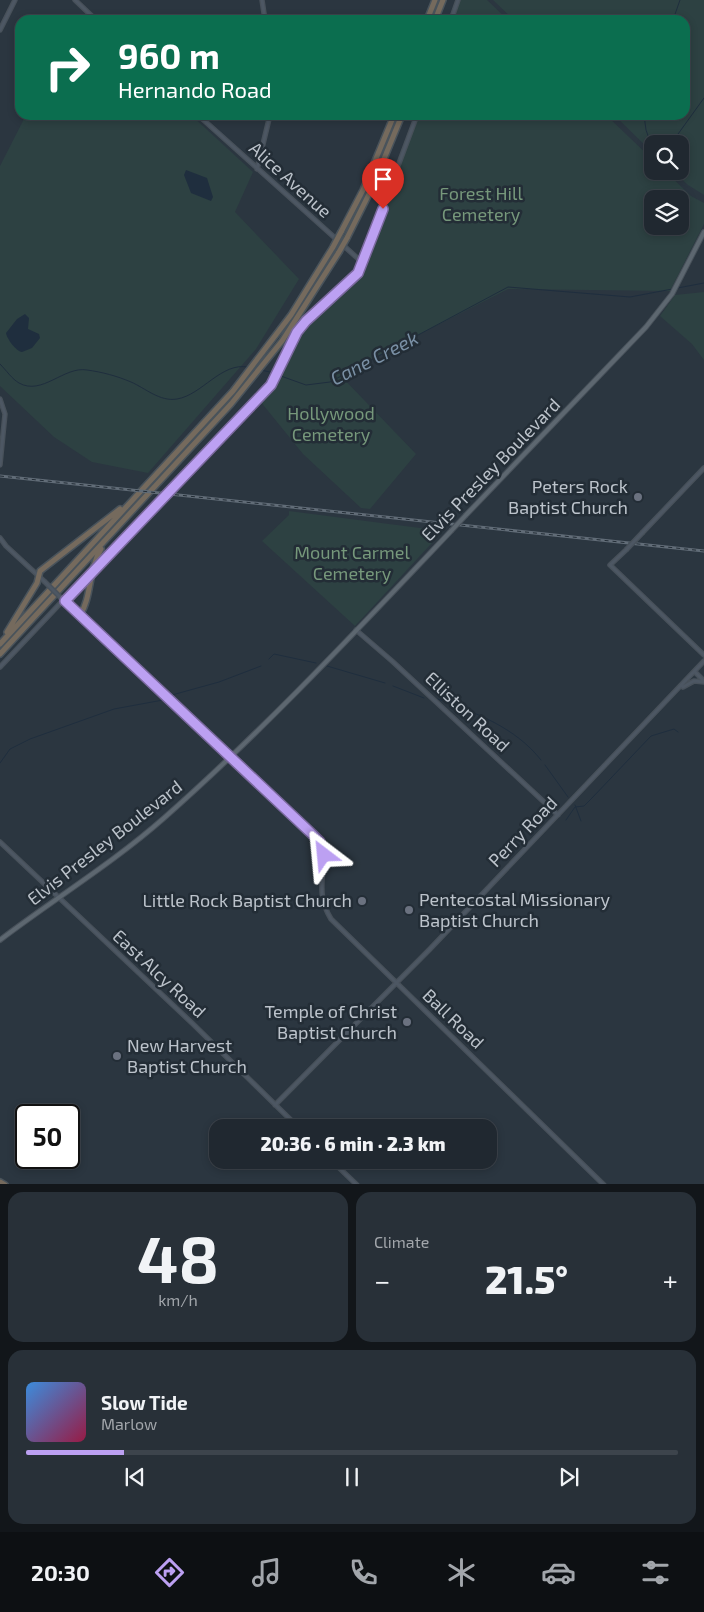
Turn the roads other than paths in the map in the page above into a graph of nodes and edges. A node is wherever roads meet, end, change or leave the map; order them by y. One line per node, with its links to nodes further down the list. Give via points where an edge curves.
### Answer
1 (15, 0): 12 (street)
2 (75, 0): 7 (street)
3 (262, 0): 8 (street)
4 (434, 0): 9 (highway)
5 (443, 0): 10 (highway)
6 (458, 0): 11 (street)
7 (91, 15)
8 (264, 15)
9 (430, 15)
10 (437, 15)
11 (453, 15)
12 (0, 30)
13 (203, 120): 18 (street, Alice Avenue)
14 (269, 120): 18 (street)
15 (392, 120): 24 (highway, bridge, via 363,190 298,306 248,373)
16 (400, 120): 26 (highway, bridge, via 347,238 309,301 254,376)
17 (415, 120): 20 (street)
18 (257, 169): 20 (street, Alice Avenue)
19 (704, 232): 30 (main road, Elvis Presley Boulevard, bridge, via 672,294 646,327)
20 (364, 264): 28 (street, bridge, via 297,332 276,380)
21 (0, 399): 22 (street, via 5,414)
22 (0, 465)
23 (704, 468): 33 (street, bridge, via 610,565)
24 (133, 500): 27 (highway, via 40,571); 31 (highway)
25 (0, 538): 27 (street)
26 (107, 538): 29 (highway, via 92,567); 32 (highway)
27 (38, 576): 28 (street, bridge); 31 (highway, via 37,583)
28 (65, 601): 29 (street); 35 (street)
29 (80, 615): 39 (street)
30 (356, 630): 39 (main road, Elvis Presley Boulevard); 40 (street, Elliston Road)
31 (0, 643)
32 (0, 654)
33 (704, 655)
34 (704, 661): 36 (street, Perry Road)
35 (0, 666)
36 (695, 672): 37 (street); 38 (street, Perry Road)
37 (704, 682): 38 (street, via 690,682)
38 (676, 692): 40 (street, Perry Road)
39 (230, 757): 42 (main road, Elvis Presley Boulevard, via 163,819); 44 (street, Ball Road, via 320,842 324,855 320,885 326,911 336,925)
40 (558, 815): 44 (street, Perry Road)
41 (0, 842): 42 (street, East Alcy Road)
42 (59, 899): 43 (main road, Elvis Presley Boulevard); 45 (street, East Alcy Road)
43 (0, 940)
44 (395, 982): 45 (street, Perry Road); 51 (street, Ball Road)
45 (275, 1105): 46 (street, East Alcy Road)
46 (289, 1119)
47 (341, 1169): 50 (street)
48 (0, 1182): 49 (highway)
49 (5, 1184)
50 (357, 1184)
51 (604, 1184)

